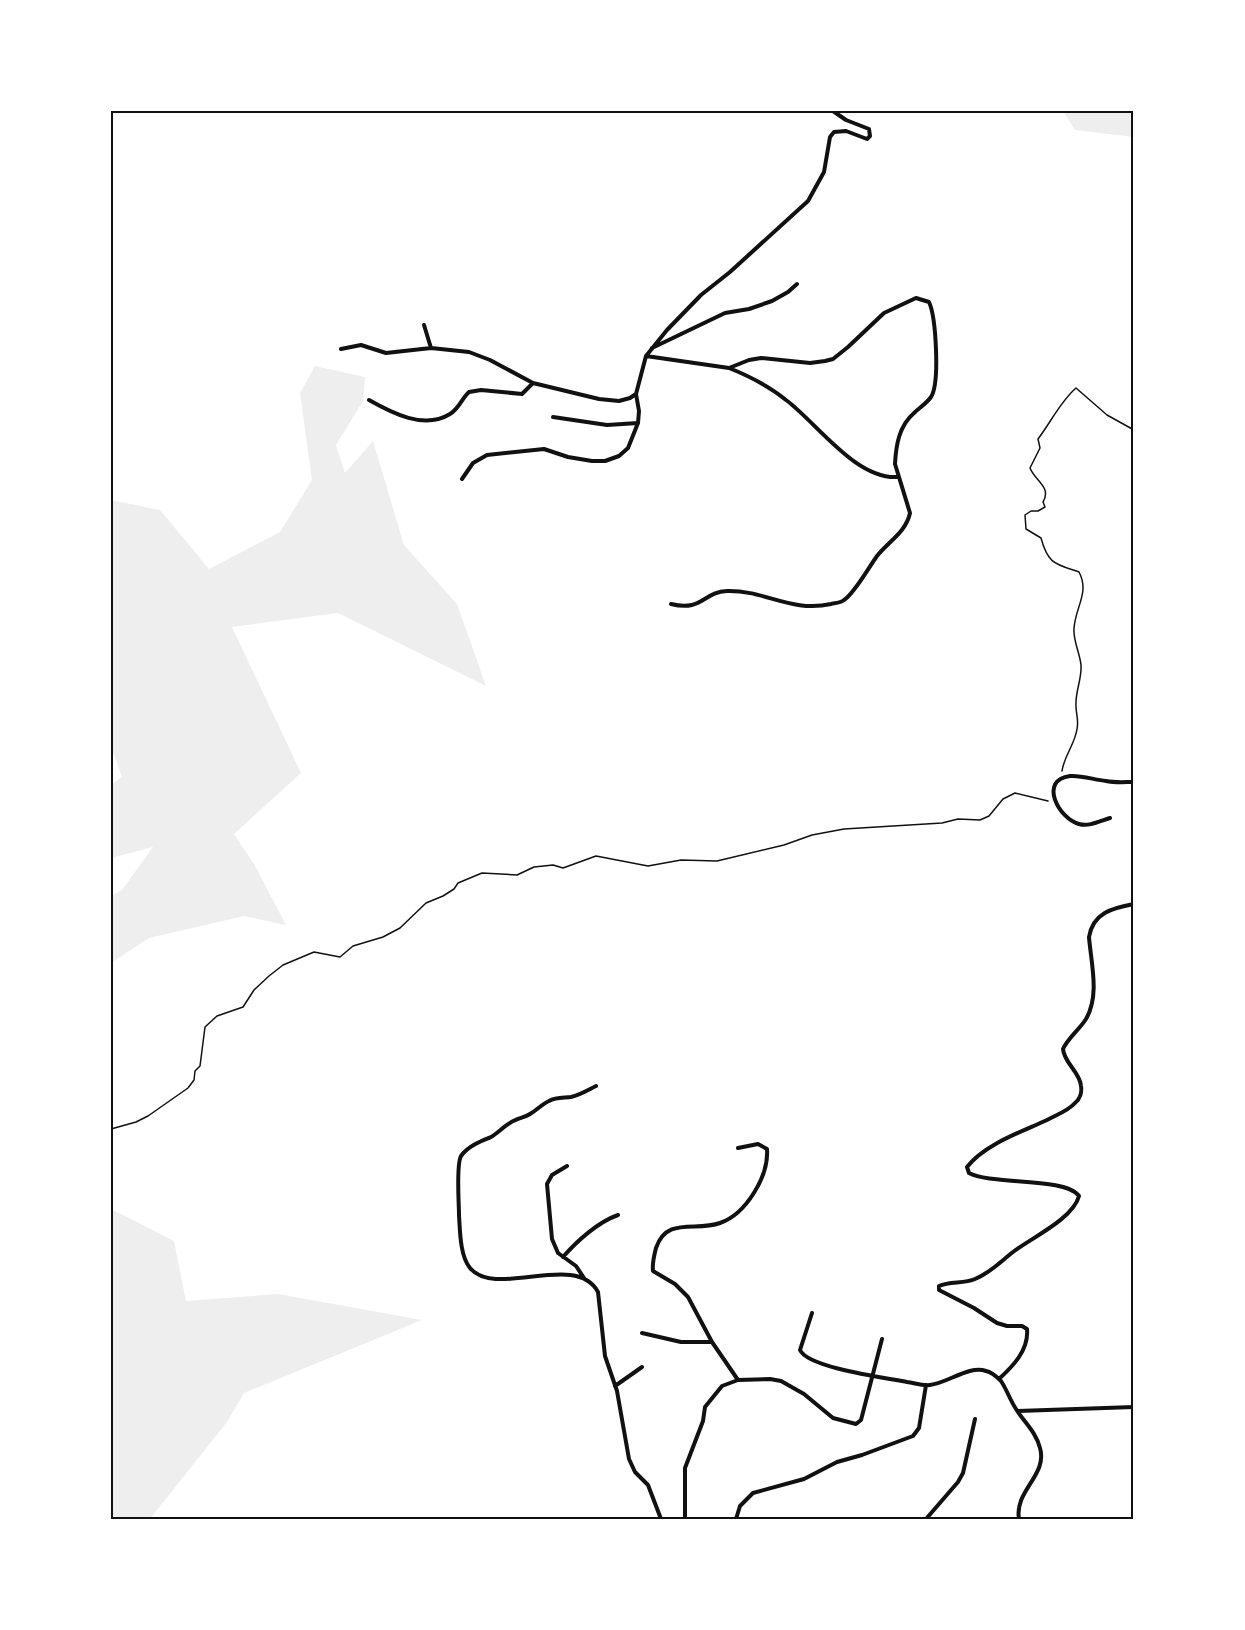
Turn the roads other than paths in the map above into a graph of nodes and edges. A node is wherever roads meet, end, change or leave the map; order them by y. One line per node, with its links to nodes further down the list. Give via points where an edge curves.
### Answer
1 (833, 111): 6 (street, via 869,129 870,136 867,139 840,130 834,132 824,172 808,201 701,295)
2 (797, 284): 6 (street, via 772,301 725,313)
3 (424, 325): 4 (street)
4 (432, 348): 5 (street, via 394,353 361,345); 9 (street, via 476,354)
5 (341, 349)
6 (649, 350): 7 (street)
7 (646, 356): 8 (street); 10 (street)
8 (729, 368): 14 (street, via 786,400 861,465 888,478); 14 (street, via 761,358 810,363 833,359 884,313 916,298 926,299 935,327 935,386 930,398 905,422 899,435 894,464)
9 (533, 383): 10 (street, via 608,400 625,400); 11 (street, via 522,394 469,392 451,414 425,420 397,414)
10 (636, 394): 13 (street)
11 (369, 400)
12 (553, 417): 13 (street, via 607,425)
13 (638, 423): 15 (street, via 628,448 605,461 568,457 544,449 487,455 473,463)
14 (898, 477): 16 (street, via 909,507 909,520 844,600 804,607 729,591 689,607)
15 (462, 479)
16 (671, 604)
17 (1134, 782): 18 (street, via 1075,776 1056,783 1052,791 1055,802 1070,819 1078,824 1092,824)
18 (1110, 818)
19 (1134, 904): 33 (street, via 1101,915 1090,927 1092,1005 1063,1049 1080,1081 1079,1099 1063,1112 980,1155 967,1167 973,1175 1035,1182 1079,1196 1057,1222 985,1275 939,1286 939,1290 997,1323 1027,1329 1023,1350)
20 (596, 1086): 25 (street, via 573,1097 549,1101 514,1120 465,1151 459,1161 461,1232 471,1269 502,1279 561,1275)
21 (738, 1148): 29 (street, via 758,1144 767,1149 762,1177 750,1197 738,1211 719,1223 680,1227 664,1233 652,1263 653,1271 688,1297)
22 (567, 1166): 24 (street, via 552,1175 547,1184 554,1246)
23 (618, 1215): 24 (street, via 606,1220)
24 (563, 1257): 25 (street)
25 (585, 1279): 35 (street, via 598,1292 605,1356)
26 (812, 1313): 31 (street, via 801,1345 802,1354 816,1362)
27 (642, 1333): 29 (street, via 681,1342)
28 (882, 1339): 31 (street)
29 (712, 1342): 32 (street)
30 (642, 1367): 35 (street)
31 (872, 1377): 32 (street, via 862,1418 856,1424 833,1418 781,1381); 34 (street)
32 (738, 1380): 40 (street, via 722,1386 705,1407 685,1468)
33 (999, 1380): 34 (street, via 986,1370 977,1370); 37 (street)
34 (926, 1385): 41 (street, via 919,1428 912,1436 837,1462 804,1479 753,1493 740,1506)
35 (615, 1386): 39 (street, via 629,1460 648,1485)
36 (1134, 1407): 37 (street)
37 (1017, 1412): 43 (street, via 1035,1435 1042,1457 1020,1501)
38 (975, 1419): 42 (street, via 963,1473)
39 (661, 1519)
40 (686, 1519)
41 (736, 1519)
42 (926, 1519)
43 (1019, 1519)

